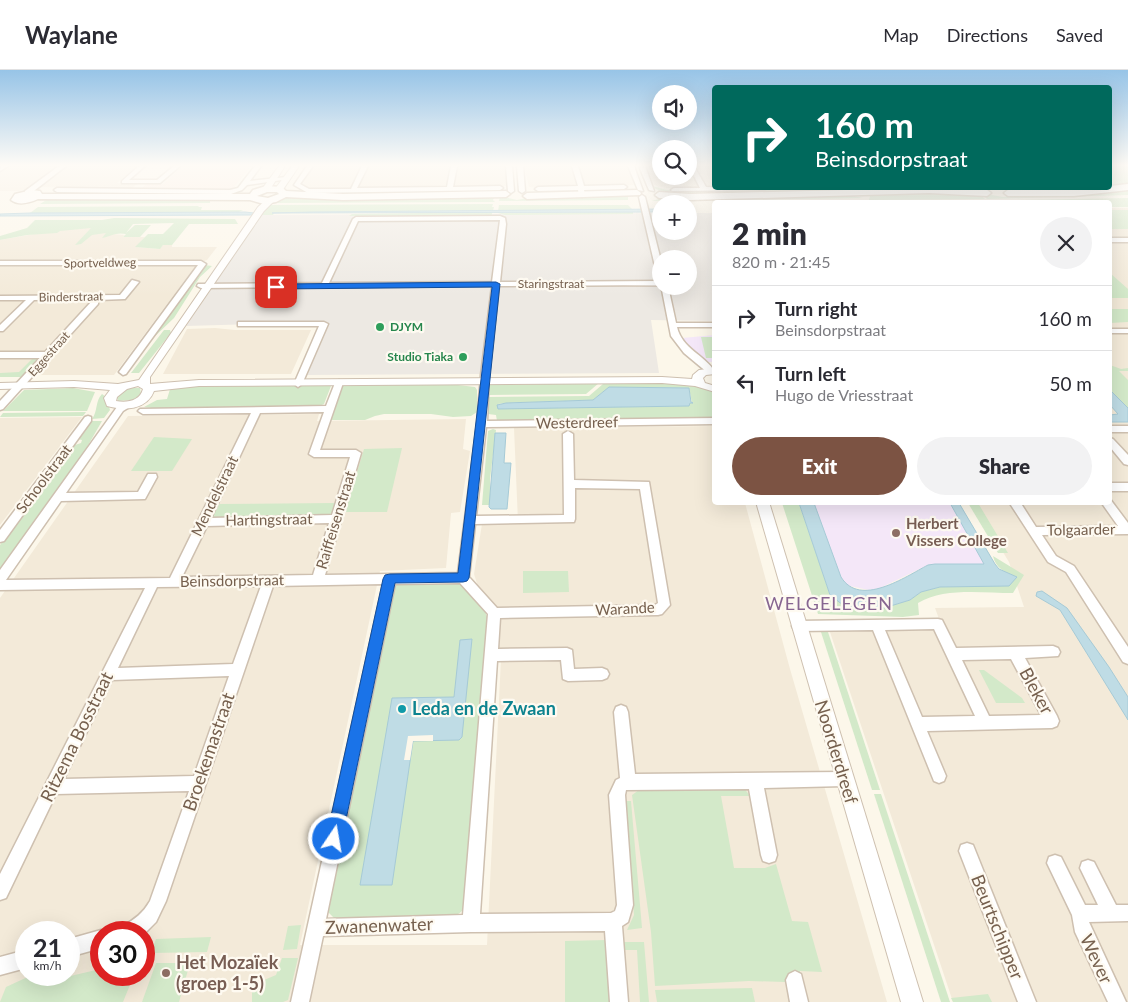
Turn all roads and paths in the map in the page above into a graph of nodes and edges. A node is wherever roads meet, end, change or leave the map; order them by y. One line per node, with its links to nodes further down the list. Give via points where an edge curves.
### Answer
1 (648, 209): 5 (street)
2 (260, 210): 10 (street)
3 (1112, 240): 4 (street)
4 (1126, 240)
5 (656, 250)
6 (0, 264): 26 (street, Sportveldweg, via 201,263)
7 (134, 282): 15 (street, Binderstraat, via 122,297)
8 (652, 283): 9 (street, Staringstraat)
9 (496, 284): 11 (street, Staringstraat); 11 (street, via 503,219 362,218 354,221); 28 (street)
10 (205, 286): 11 (street, Staringstraat); 23 (street)
11 (324, 286)
12 (666, 295): 18 (street)
13 (0, 298): 14 (street, Binderstraat)
14 (32, 298): 15 (street, Binderstraat, via 92,297); 19 (street)
15 (94, 300): 24 (street, Eggestraat)
16 (240, 324): 30 (street, via 324,324)
17 (712, 325): 18 (street)
18 (673, 327): 20 (street); 27 (street, via 675,336)
19 (0, 329)
20 (712, 330)
21 (1112, 331): 22 (street)
22 (1128, 331)
23 (169, 342): 33 (street, via 145,377); 35 (street, via 138,377)
24 (48, 354): 25 (street); 32 (street, Eggestraat)
25 (0, 355)
26 (123, 372)
27 (704, 375): 28 (street, via 669,380); 34 (street, via 706,388)
28 (485, 381): 29 (street); 43 (street)
29 (339, 383): 30 (street); 38 (street, Raiffeisenstraat)
30 (298, 384): 33 (street, via 210,384)
31 (0, 386): 32 (street)
32 (19, 386): 35 (street, via 45,385); 37 (street, Eggestraat)
33 (147, 389): 35 (street); 36 (street, via 136,403)
34 (712, 389)
35 (118, 393): 36 (street); 48 (street)
36 (126, 406): 48 (street, via 120,409)
37 (0, 407)
38 (329, 409): 39 (street); 58 (street, Raiffeisenstraat, via 314,454 356,453)
39 (257, 410): 40 (street); 60 (street, Mendelstraat)
40 (142, 411)
41 (88, 419): 63 (street, Schoolstraat)
42 (712, 421): 43 (street, Westerdreef)
43 (482, 424): 59 (street)
44 (1112, 429): 45 (street)
45 (1128, 429)
46 (568, 434): 51 (street)
47 (1112, 443): 49 (street)
48 (89, 452): 54 (street)
49 (1128, 462)
50 (152, 477): 54 (street, via 141,496)
51 (569, 484): 59 (street, via 570,519); 72 (street, Warande, via 645,485 664,605 658,610)
52 (1112, 487): 53 (street)
53 (1128, 487)
54 (57, 497): 65 (street)
55 (763, 505): 74 (street, Noorderdreef)
56 (1016, 505): 62 (street)
57 (1108, 505): 61 (street)
58 (336, 519): 60 (street, Hartingstraat); 68 (street, Raiffeisenstraat)
59 (471, 520): 64 (street)
60 (202, 522): 70 (street, Mendelstraat)
61 (1127, 529): 62 (street, Tolgaarder)
62 (1033, 531): 78 (street, via 1052,559 1070,569)
63 (0, 538)
64 (463, 578): 66 (street, Beinsdorpstraat); 72 (street)
65 (0, 579)
66 (390, 579): 68 (street, Beinsdorpstraat); 102 (street, Zwanenwater)
67 (269, 580): 68 (street, Beinsdorpstraat); 70 (street, Beinsdorpstraat); 80 (street, Broekemastraat)
68 (318, 580)
69 (154, 582): 70 (street, Beinsdorpstraat); 71 (street, Beinsdorpstraat); 81 (street, Ritzema Bosstraat)
70 (174, 582)
71 (0, 585)
72 (494, 612): 79 (street)
73 (877, 625): 74 (street); 77 (street, via 938,624); 85 (street)
74 (798, 626): 87 (street, Noorderdreef)
75 (1053, 652): 76 (street, Bleker)
76 (1015, 653): 77 (street, Bleker); 84 (street, Bleker, via 1052,721)
77 (952, 654): 84 (street)
78 (1127, 654)
79 (490, 655): 82 (street, via 567,654 568,675); 101 (street)
80 (238, 670): 81 (street); 90 (street, Broekemastraat)
81 (108, 674): 91 (street, Ritzema Bosstraat)
82 (602, 674)
83 (621, 712): 88 (street)
84 (985, 722): 85 (street, Bleker)
85 (917, 724): 86 (street)
86 (938, 776)
87 (844, 778): 89 (street); 109 (street, Noorderdreef)
88 (628, 782): 89 (street); 100 (street, via 621,785 617,794 626,905 622,916)
89 (755, 782): 93 (street)
90 (198, 783): 91 (street); 99 (street, Broekemastraat, via 158,901)
91 (52, 787): 96 (street, Ritzema Bosstraat)
92 (967, 851): 110 (street, Beurtschipper)
93 (769, 855)
94 (1056, 863): 98 (street, Wever)
95 (1088, 868): 97 (street, Wever)
96 (0, 892)
97 (1119, 913): 98 (street, Wever)
98 (1080, 914): 111 (street, Wever, via 1081,926)
99 (148, 921)
100 (613, 922): 101 (street, Zwanenwater); 107 (street)
101 (471, 923): 102 (street, Zwanenwater)
102 (316, 928): 106 (street)
103 (15, 962): 104 (street)
104 (0, 966)
105 (795, 980): 108 (street)
106 (300, 1002)
107 (619, 1002)
108 (799, 1002)
109 (912, 1002)
110 (1027, 1002)
111 (1117, 1002)

